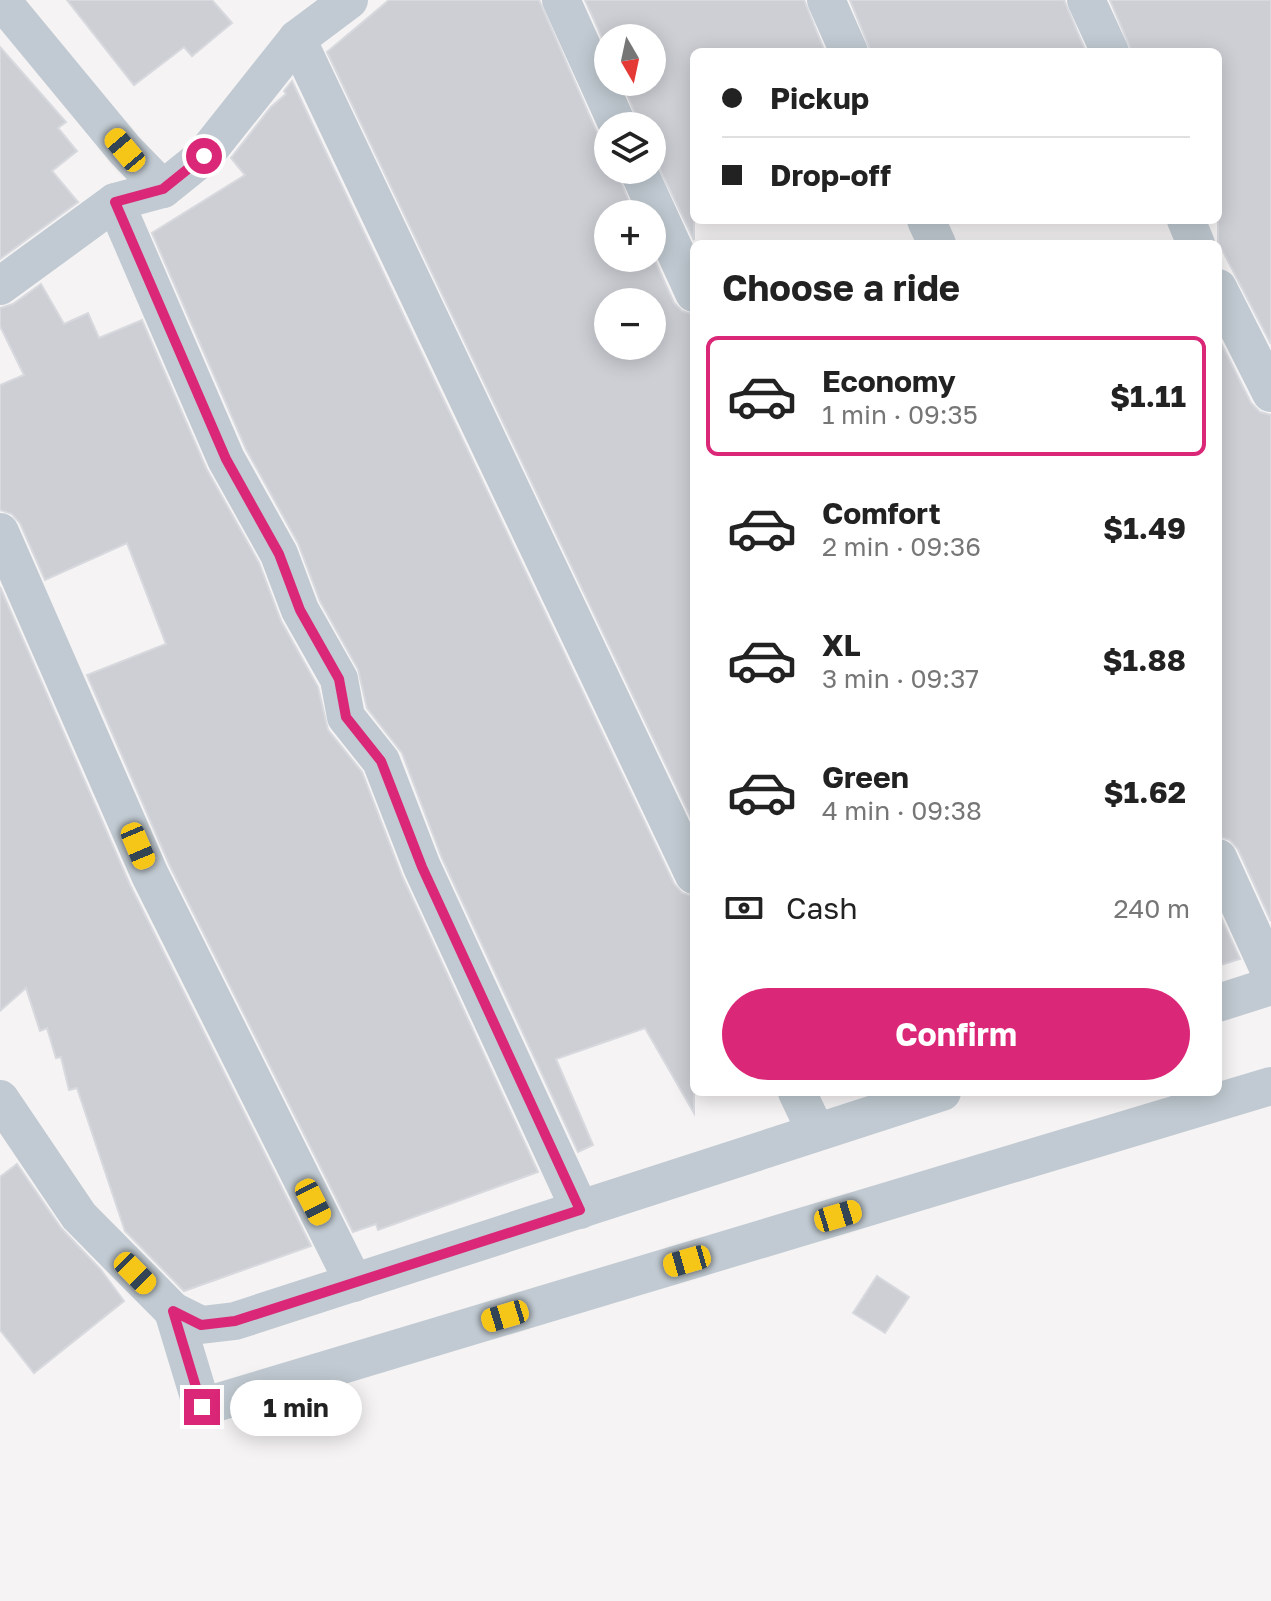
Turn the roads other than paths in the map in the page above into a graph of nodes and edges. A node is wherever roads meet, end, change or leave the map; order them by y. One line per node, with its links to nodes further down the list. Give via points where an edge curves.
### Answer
1 (1, 0): 11 (street)
2 (349, 0): 6 (street)
3 (561, 0): 9 (street)
4 (826, 0): 7 (street)
5 (1086, 0): 8 (street)
6 (297, 39): 11 (street, via 204,156); 18 (street)
7 (847, 48)
8 (1108, 48)
9 (612, 112)
10 (644, 184): 13 (street)
11 (163, 189): 12 (street)
12 (115, 202): 14 (street); 31 (street, via 226,459 339,679 346,717 381,761 422,867)
13 (690, 284)
14 (0, 286)
15 (1222, 296): 16 (street)
16 (1271, 393)
17 (0, 532): 32 (street, via 150,875)
18 (690, 867)
19 (1222, 867): 20 (street)
20 (1271, 974)
21 (1271, 986): 22 (street)
22 (1222, 1002)
23 (1271, 1086): 24 (street)
24 (1222, 1094)
25 (799, 1096): 30 (street)
26 (929, 1096): 30 (street)
27 (1212, 1096): 29 (street)
28 (0, 1099): 33 (street, via 79,1216)
29 (1177, 1102): 33 (street, via 202,1407)
30 (816, 1132): 31 (street)
31 (580, 1210): 32 (street)
32 (354, 1283): 33 (street, via 235,1321 201,1325)
33 (173, 1311)

